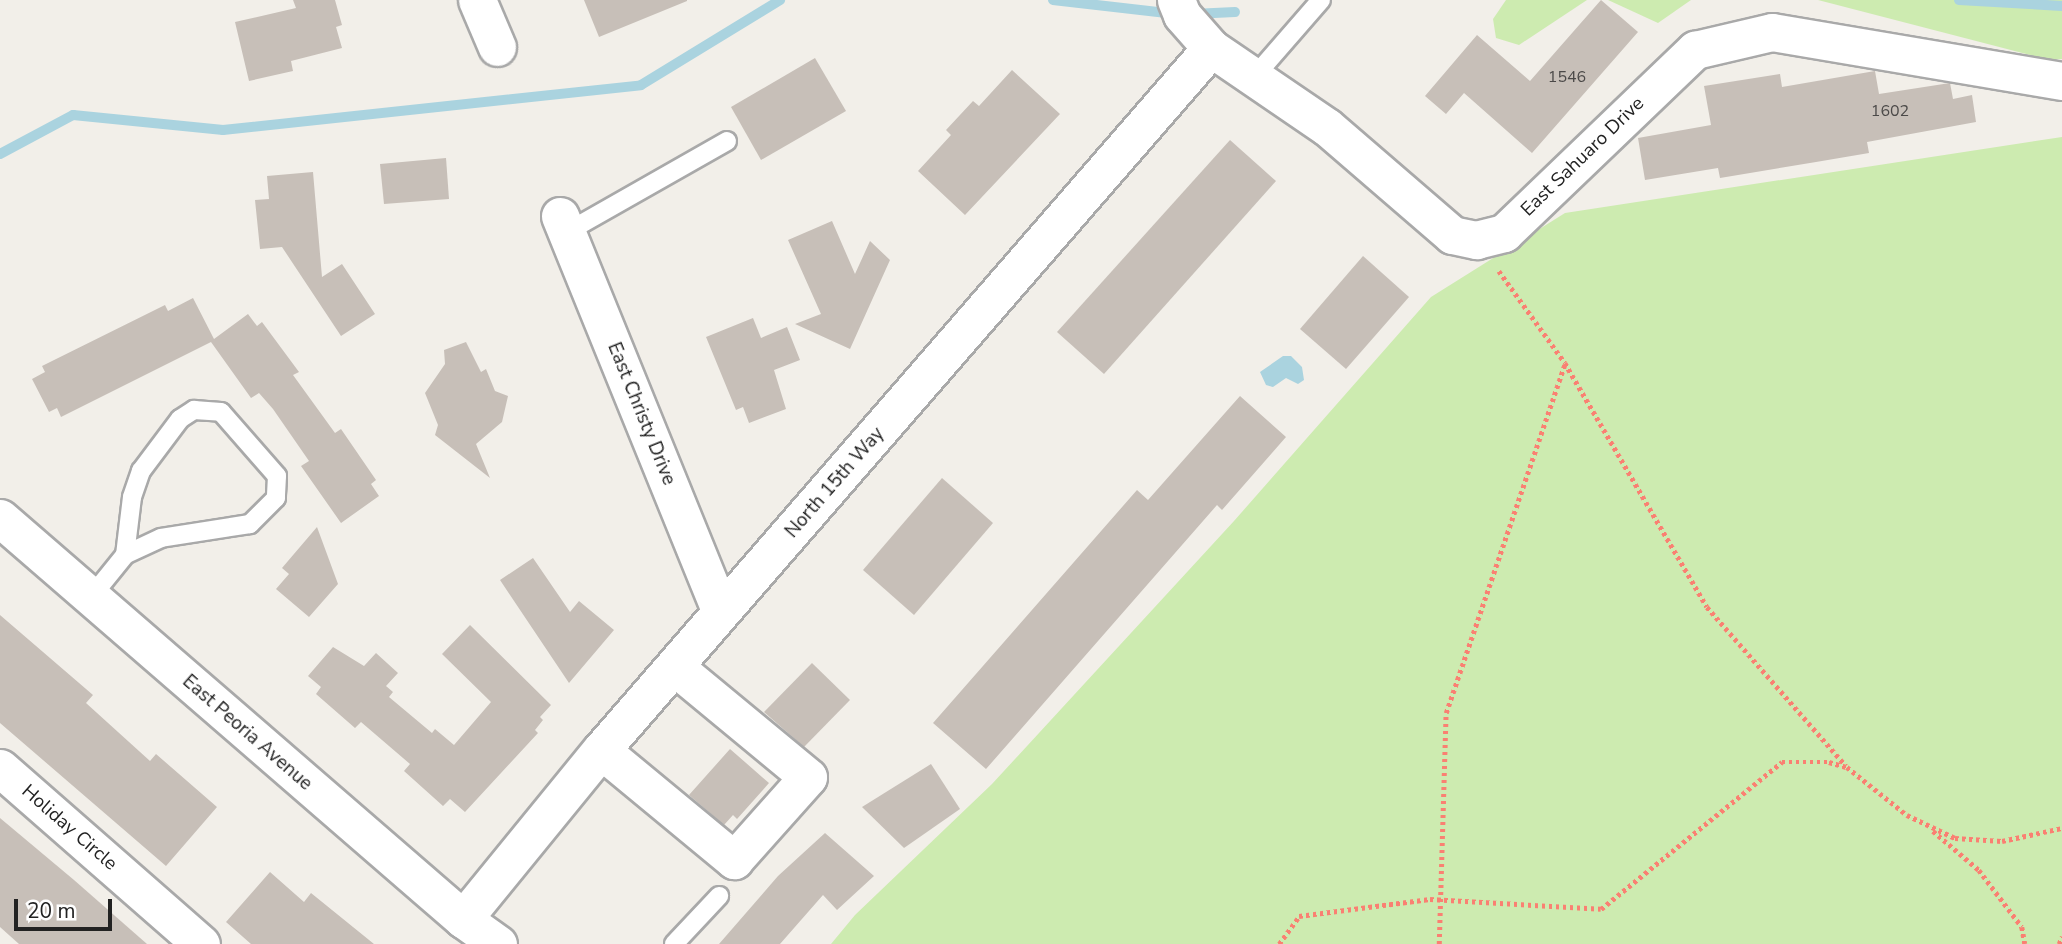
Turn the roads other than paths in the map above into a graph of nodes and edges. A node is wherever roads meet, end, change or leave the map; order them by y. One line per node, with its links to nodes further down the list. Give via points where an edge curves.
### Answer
1 (477, 0): 4 (street)
2 (1176, 0): 5 (street, via 1182,15)
3 (1321, 0): 6 (lane)
4 (497, 47)
5 (1211, 48): 6 (street); 13 (street, North 15th Way)
6 (1254, 78): 7 (street, East Sahuaro Drive, via 1327,127 1452,235 1476,240 1504,233 1695,50 1772,32)
7 (2062, 81)
8 (727, 141): 9 (lane)
9 (564, 224): 13 (street, East Christy Drive)
10 (0, 517): 12 (street, East Peoria Avenue)
11 (125, 555): 11 (lane, via 132,497 141,471 180,419 194,410 221,412 277,476 276,498 250,524 160,538); 12 (lane)
12 (91, 597): 18 (street, East Peoria Avenue)
13 (721, 612): 14 (street, North 15th Way)
14 (675, 667): 15 (street, North 15th Way); 15 (street, via 808,777 734,860)
15 (601, 750): 18 (street, North 15th Way)
16 (0, 768): 19 (street, Holiday Circle)
17 (719, 896): 21 (lane)
18 (463, 919): 20 (street, East Peoria Avenue)
19 (201, 944)
20 (498, 944)
21 (674, 944)

